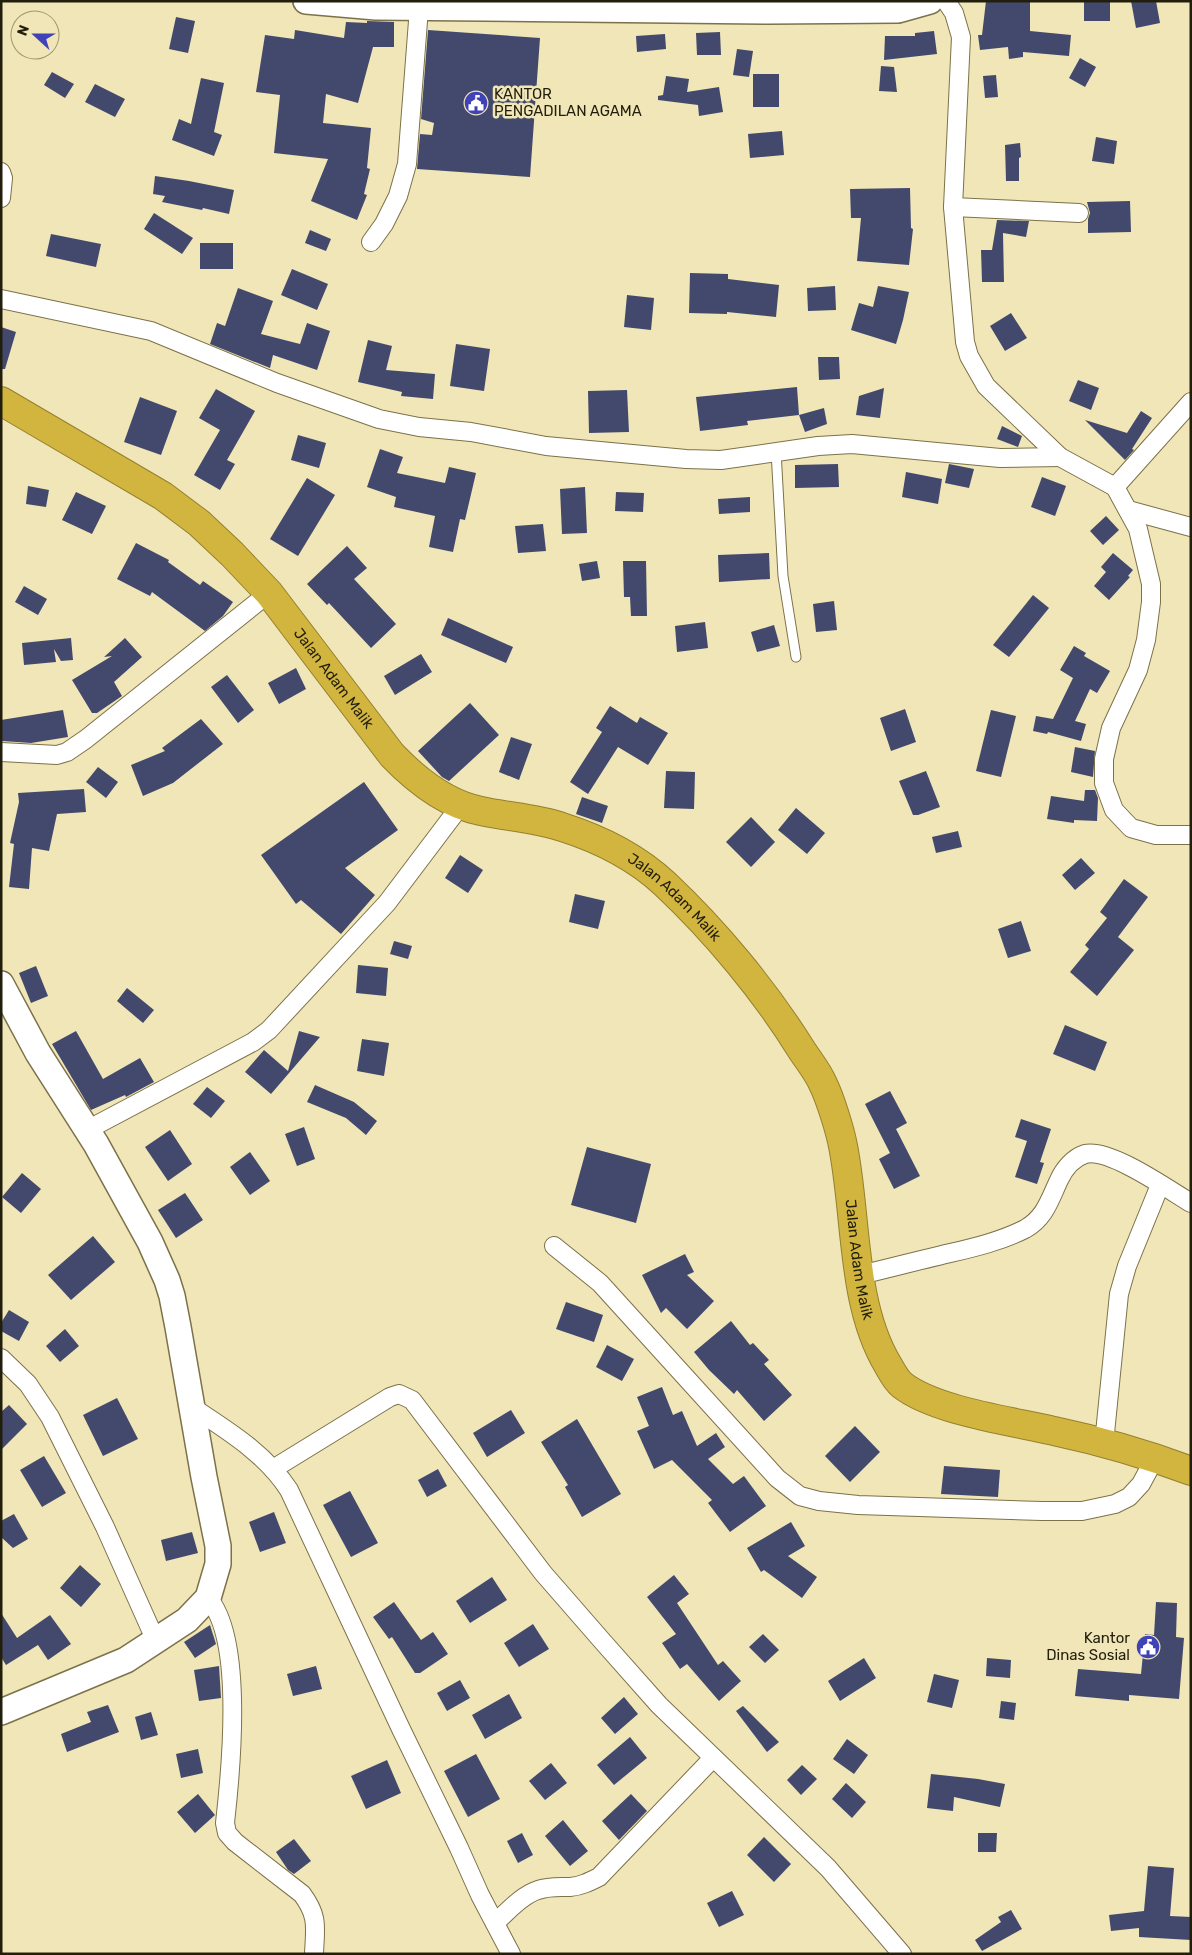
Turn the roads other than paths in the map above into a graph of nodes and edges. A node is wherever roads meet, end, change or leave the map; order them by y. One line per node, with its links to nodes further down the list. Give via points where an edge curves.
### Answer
1 (306, 1): 4 (main road)
2 (930, 1): 5 (main road, via 898,10)
3 (946, 1): 9 (street, via 954,13 961,37)
4 (377, 4): 6 (main road)
5 (641, 6): 6 (main road)
6 (419, 8): 11 (street, via 407,164 398,196)
7 (1, 172): 8 (street)
8 (1, 198)
9 (953, 207): 10 (street); 16 (street, via 969,356 986,386)
10 (1079, 213)
11 (371, 242)
12 (1, 299): 15 (street, via 151,331 277,383 379,420 546,446 686,459 721,460)
13 (1, 401): 20 (highway, Jalan Adam Malik, via 163,496 199,524)
14 (1191, 402): 17 (street)
15 (776, 451): 16 (street, via 852,444 1000,458); 21 (lane, via 783,576)
16 (1060, 457): 17 (street)
17 (1115, 487): 18 (street)
18 (1128, 510): 19 (street); 24 (street, via 1145,554 1151,602 1138,670 1110,728 1104,758 1104,783 1114,810 1131,828 1156,835)
19 (1191, 527)
20 (270, 593): 22 (street, via 67,752 57,755); 23 (highway, Jalan Adam Malik, via 392,754 411,775)
21 (796, 657)
22 (1, 752)
23 (461, 805): 26 (street, via 387,903 269,1030 253,1042); 30 (highway, Jalan Adam Malik, via 561,826 598,840 629,856 664,882 714,934 783,1020 823,1084 843,1144)
24 (1191, 835)
25 (1, 984): 26 (main road, via 38,1053)
26 (87, 1130): 32 (main road, via 150,1242 166,1280 174,1304)
27 (1160, 1184): 28 (street); 30 (street, via 1116,1160 1086,1154 1068,1166 1042,1215 1027,1228 984,1245); 33 (street, via 1119,1294)
28 (1191, 1203)
29 (554, 1246): 34 (street, via 600,1283 777,1478 800,1496 858,1504 1082,1511 1115,1504 1129,1497 1141,1484)
30 (860, 1275): 33 (highway, Jalan Adam Malik, via 877,1346 899,1383 950,1406)
31 (1, 1358): 38 (street, via 28,1384 50,1417 105,1527)
32 (192, 1406): 35 (street, via 256,1451); 37 (main road, via 218,1546 218,1564)
33 (1104, 1443): 34 (highway, Jalan Adam Malik)
34 (1155, 1458): 36 (highway, Jalan Adam Malik)
35 (273, 1469): 40 (street, via 390,1397 399,1394 412,1400 543,1573 659,1705); 41 (street, via 289,1490)
36 (1191, 1471)
37 (208, 1598): 38 (main road, via 187,1620); 42 (street, via 217,1609 227,1642 231,1687 232,1756 225,1823 227,1833 302,1894 310,1905 314,1912)
38 (155, 1640): 39 (main road, via 126,1660)
39 (1, 1712)
40 (713, 1758): 41 (street, via 599,1877 584,1884 536,1890); 44 (street, via 828,1868)
41 (495, 1923): 43 (street)
42 (314, 1954)
43 (510, 1954)
44 (902, 1954)

